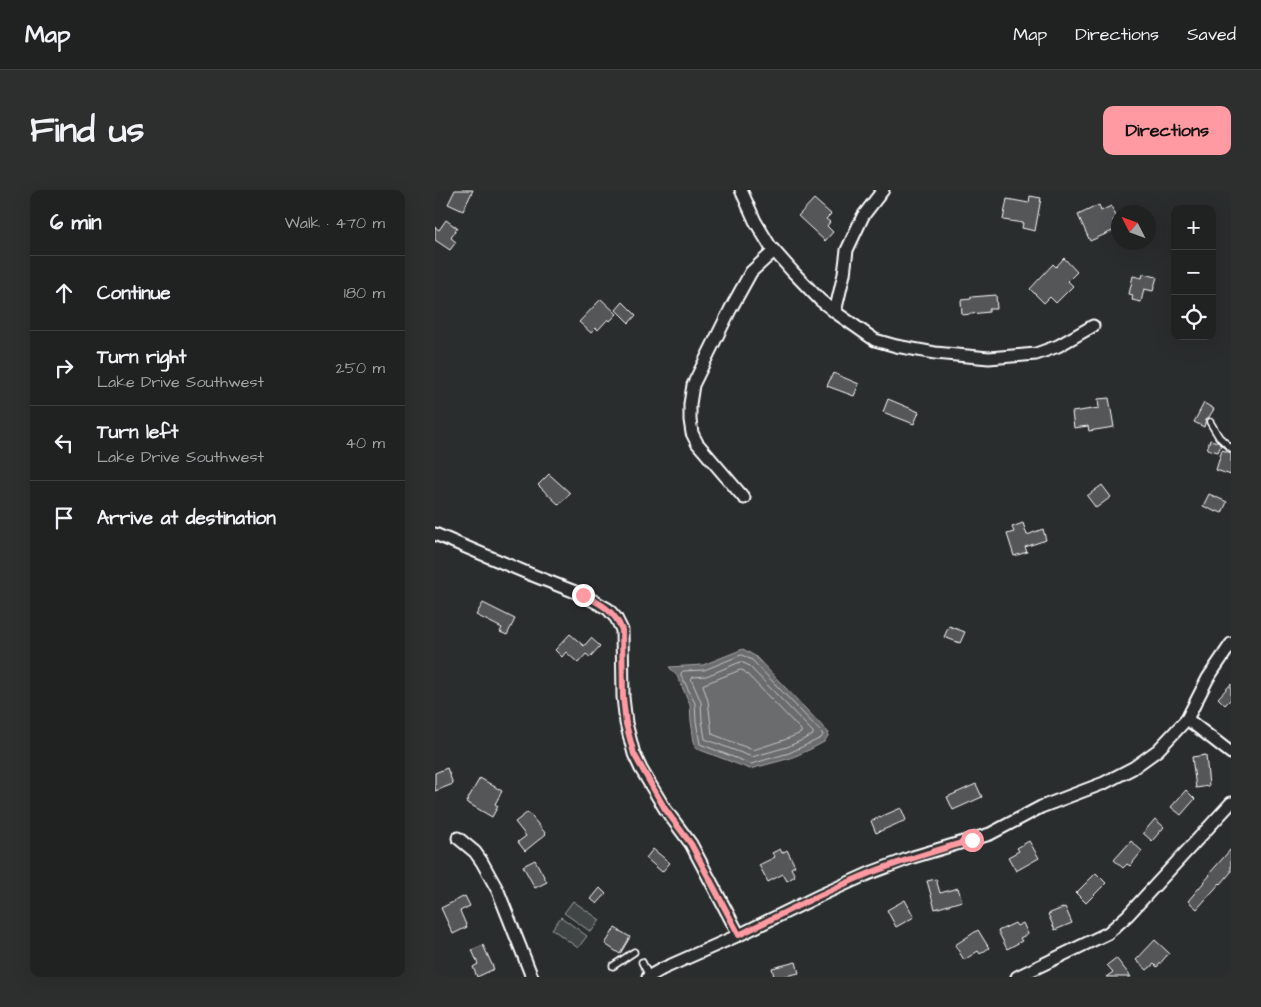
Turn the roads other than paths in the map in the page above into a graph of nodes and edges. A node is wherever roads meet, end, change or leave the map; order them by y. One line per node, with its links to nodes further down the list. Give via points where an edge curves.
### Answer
1 (741, 190): 3 (street)
2 (883, 190): 4 (street, via 863,216 847,250)
3 (774, 251): 4 (street); 8 (street, via 751,272 730,310 693,385 690,404 692,433 697,443)
4 (835, 312): 5 (street, via 875,340 935,353 989,358 1036,354)
5 (1093, 326)
6 (1211, 422): 7 (lane, via 1219,437)
7 (1231, 448)
8 (744, 498)
9 (435, 534): 15 (street, via 583,595 608,609 616,618 622,630 623,697 634,754 665,809 691,844)
10 (1231, 644): 11 (street, via 1208,678)
11 (1187, 719): 12 (street); 15 (street, via 1158,750 1104,783 1041,807 990,834 870,873)
12 (1231, 753)
13 (1231, 803): 21 (street, via 1108,933)
14 (458, 838): 20 (street, via 482,862)
15 (739, 935): 19 (street)
16 (634, 952): 18 (lane)
17 (642, 962): 19 (lane)
18 (613, 966)
19 (649, 976)
20 (532, 977)
21 (1017, 977)

